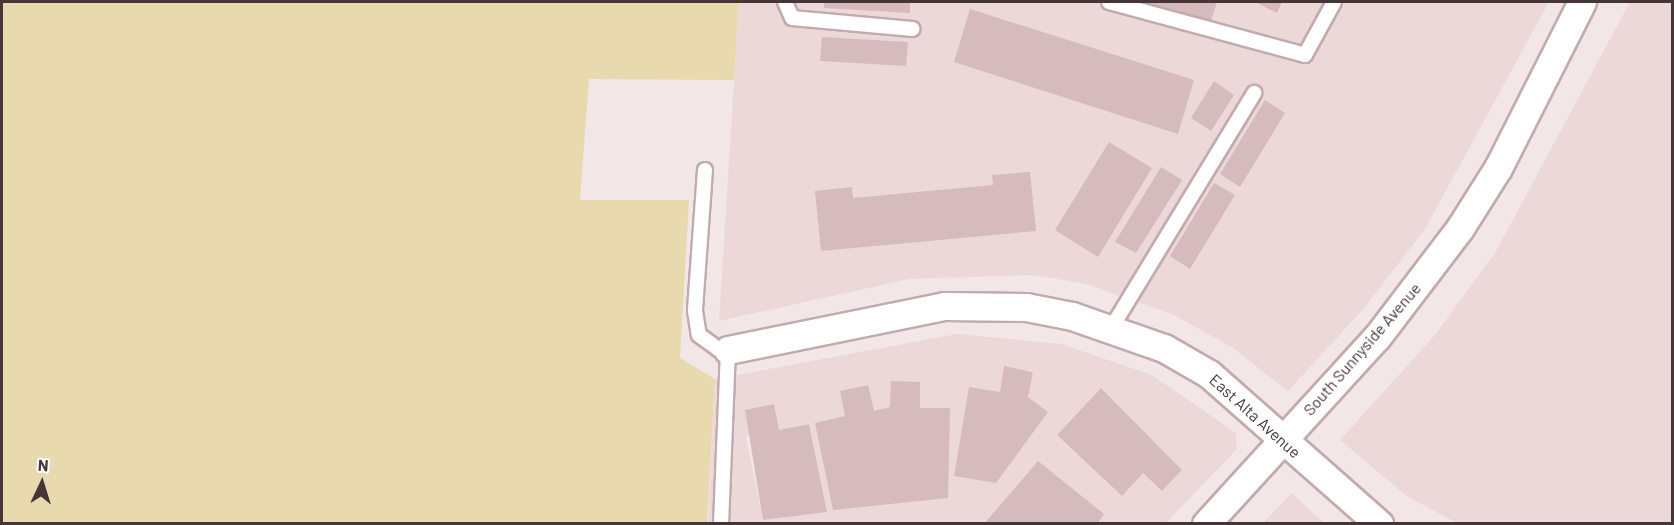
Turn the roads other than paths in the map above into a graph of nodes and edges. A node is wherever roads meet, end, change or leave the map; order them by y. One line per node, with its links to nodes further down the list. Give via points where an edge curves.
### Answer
1 (785, 2): 5 (lane, via 792,18)
2 (1109, 2): 3 (lane, via 1305,55)
3 (1334, 2)
4 (1582, 2): 10 (street, South Sunnyside Avenue, via 1498,168 1460,228 1377,337)
5 (912, 29)
6 (1254, 93): 8 (lane)
7 (705, 170): 9 (lane, via 695,311 699,335 717,350)
8 (1112, 327): 9 (street, East Alta Avenue, via 1026,307 944,306); 10 (street, East Alta Avenue, via 1164,348 1209,374)
9 (728, 350): 11 (lane)
10 (1282, 440): 12 (street, South Sunnyside Avenue); 13 (street, East Alta Avenue)
11 (721, 524)
12 (1206, 524)
13 (1379, 524)

